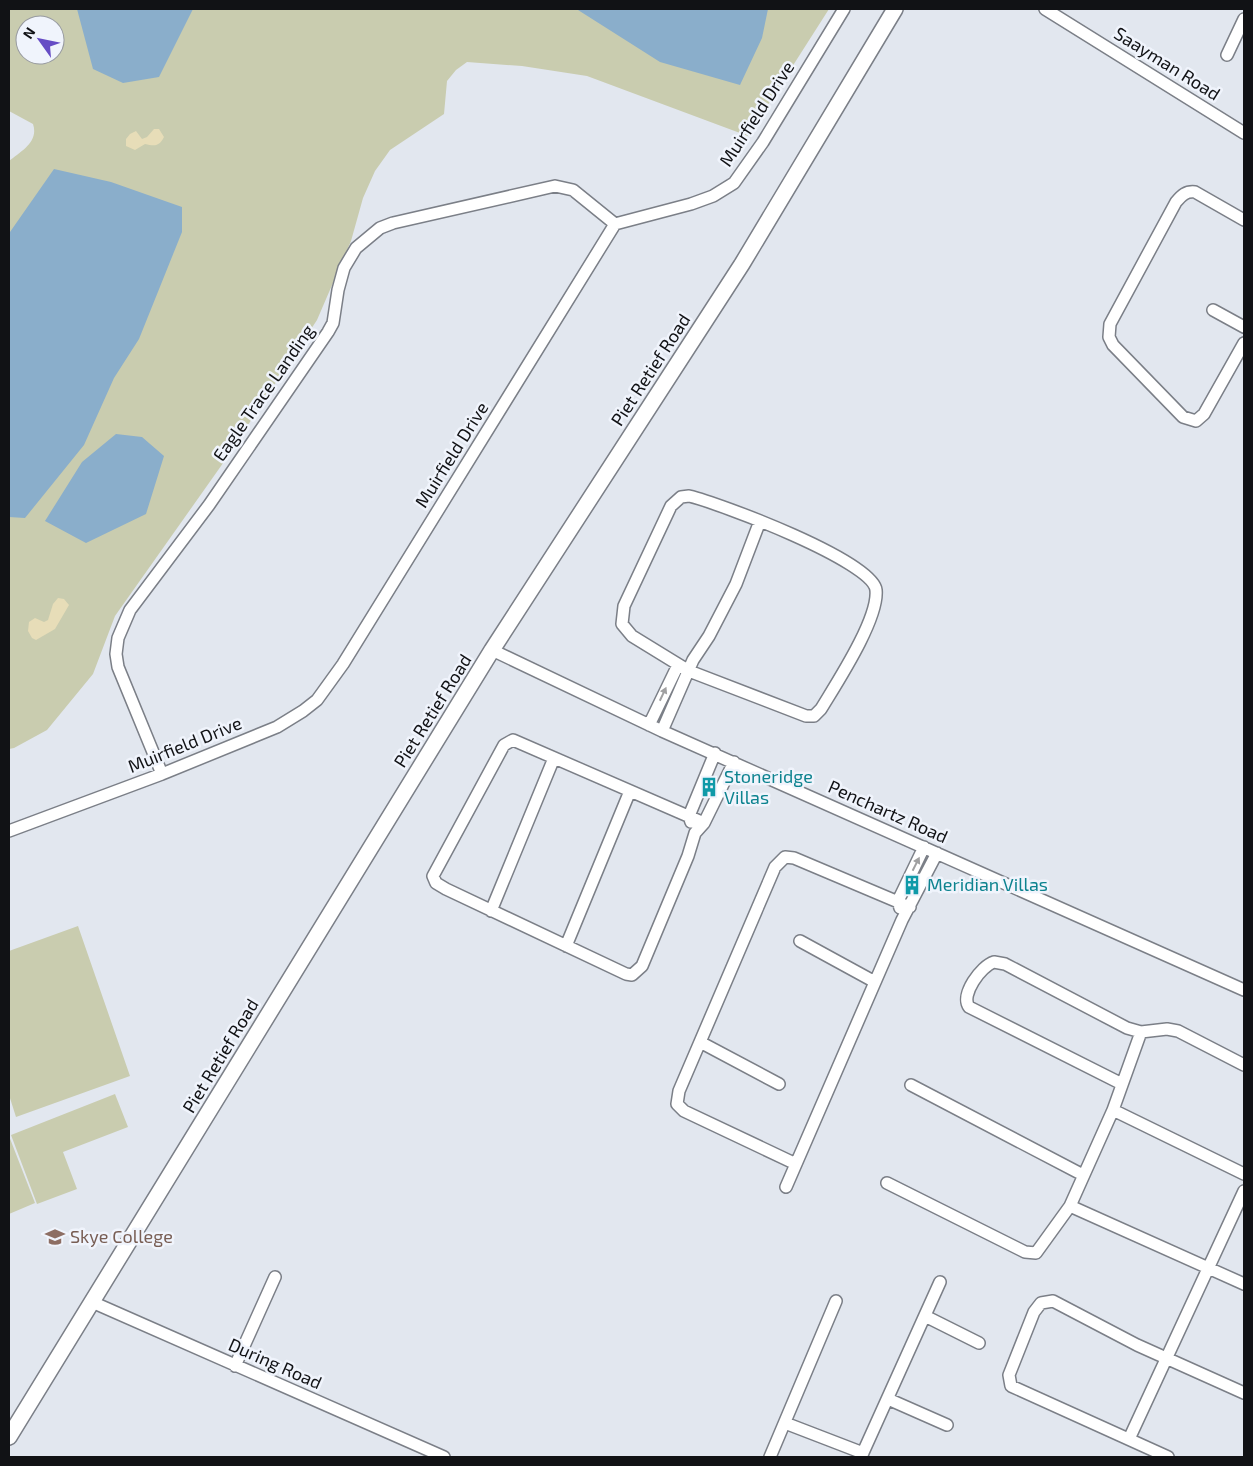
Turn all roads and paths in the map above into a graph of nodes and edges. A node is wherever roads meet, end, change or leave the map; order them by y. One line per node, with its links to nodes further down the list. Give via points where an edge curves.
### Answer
1 (844, 9): 8 (street, Muirfield Drive, via 744,171 724,190 691,204)
2 (895, 9): 13 (street, Piet Retief Road, via 742,264)
3 (1046, 9): 6 (street, Saayman Road)
4 (1244, 19): 5 (street)
5 (1227, 55)
6 (1244, 133)
7 (1244, 220): 11 (street, via 1195,192 1184,194 1176,202 1110,324 1109,337 1118,352 1183,417 1191,421 1204,414)
8 (615, 224): 21 (street, Muirfield Drive, via 326,690 302,712 277,726); 21 (street, Eagle Trace Landing, via 573,190 555,186 393,223 373,233 356,248 344,268 328,332 209,505 123,622 116,654 118,667)
9 (1213, 310): 10 (street)
10 (1244, 327)
11 (1244, 343)
12 (760, 521): 14 (street, via 689,496 681,497 671,506 624,606 622,624 632,636); 15 (street, via 736,584); 15 (street, via 818,546 871,581 876,592 863,634 821,710 810,717)
13 (492, 650): 16 (street, Penchartz Road); 56 (street, Piet Retief Road)
14 (678, 665): 15 (street); 16 (street, one-way to 14)
15 (691, 665): 17 (street)
16 (649, 725): 17 (street, Penchartz Road)
17 (662, 731): 18 (street, Penchartz Road)
18 (715, 754): 20 (street, Penchartz Road); 23 (street)
19 (554, 758): 22 (street); 31 (street); 31 (street, via 513,740 507,743 434,871 434,880 440,886)
20 (734, 762): 24 (street); 27 (street, Penchartz Road)
21 (162, 774): 25 (street, Muirfield Drive)
22 (630, 791): 23 (street); 34 (street)
23 (689, 816): 24 (street); 26 (street)
24 (704, 823): 26 (street)
25 (9, 831)
26 (695, 833): 34 (street, via 640,970 632,975 626,974)
27 (924, 847): 28 (street, Penchartz Road); 29 (street, one-way to 27)
28 (937, 853): 30 (street); 36 (street, Penchartz Road)
29 (898, 901): 30 (street); 32 (street); 38 (street, via 794,858 780,861)
30 (910, 907): 32 (street)
31 (491, 911): 34 (street)
32 (902, 920): 35 (street)
33 (800, 941): 35 (street)
34 (566, 946)
35 (875, 982): 44 (street)
36 (1244, 990)
37 (1141, 1032): 39 (street, via 1178,1031); 41 (street); 41 (street, via 1110,1021 1000,962 989,963 982,968 966,996 966,1004 972,1010)
38 (700, 1042): 40 (street); 44 (street, via 679,1091 680,1109)
39 (1244, 1065)
40 (779, 1084)
41 (1122, 1084): 43 (street)
42 (911, 1085): 46 (street)
43 (1113, 1110): 45 (street); 46 (street)
44 (796, 1164): 48 (street)
45 (1244, 1174)
46 (1083, 1175): 50 (street)
47 (887, 1183): 50 (street, via 1034,1254)
48 (786, 1187)
49 (1244, 1191): 51 (street)
50 (1070, 1206): 51 (street)
51 (1209, 1268): 54 (street); 59 (street)
52 (275, 1277): 60 (street)
53 (940, 1282): 57 (street)
54 (1244, 1284)
55 (836, 1301): 63 (street)
56 (92, 1302): 60 (street, During Road); 65 (street, Piet Retief Road)
57 (925, 1316): 58 (street); 62 (street)
58 (980, 1343)
59 (1167, 1358): 61 (street); 66 (street); 66 (street, via 1105,1330 1053,1301 1041,1303 1034,1312 1009,1375 1011,1386)
60 (234, 1366): 68 (street, During Road)
61 (1244, 1393)
62 (888, 1399): 64 (street); 67 (street)
63 (785, 1423): 67 (street); 69 (street)
64 (946, 1425)
65 (9, 1437)
66 (1128, 1439): 70 (street)
67 (862, 1455)
68 (444, 1457)
69 (770, 1457)
70 (1168, 1457)

